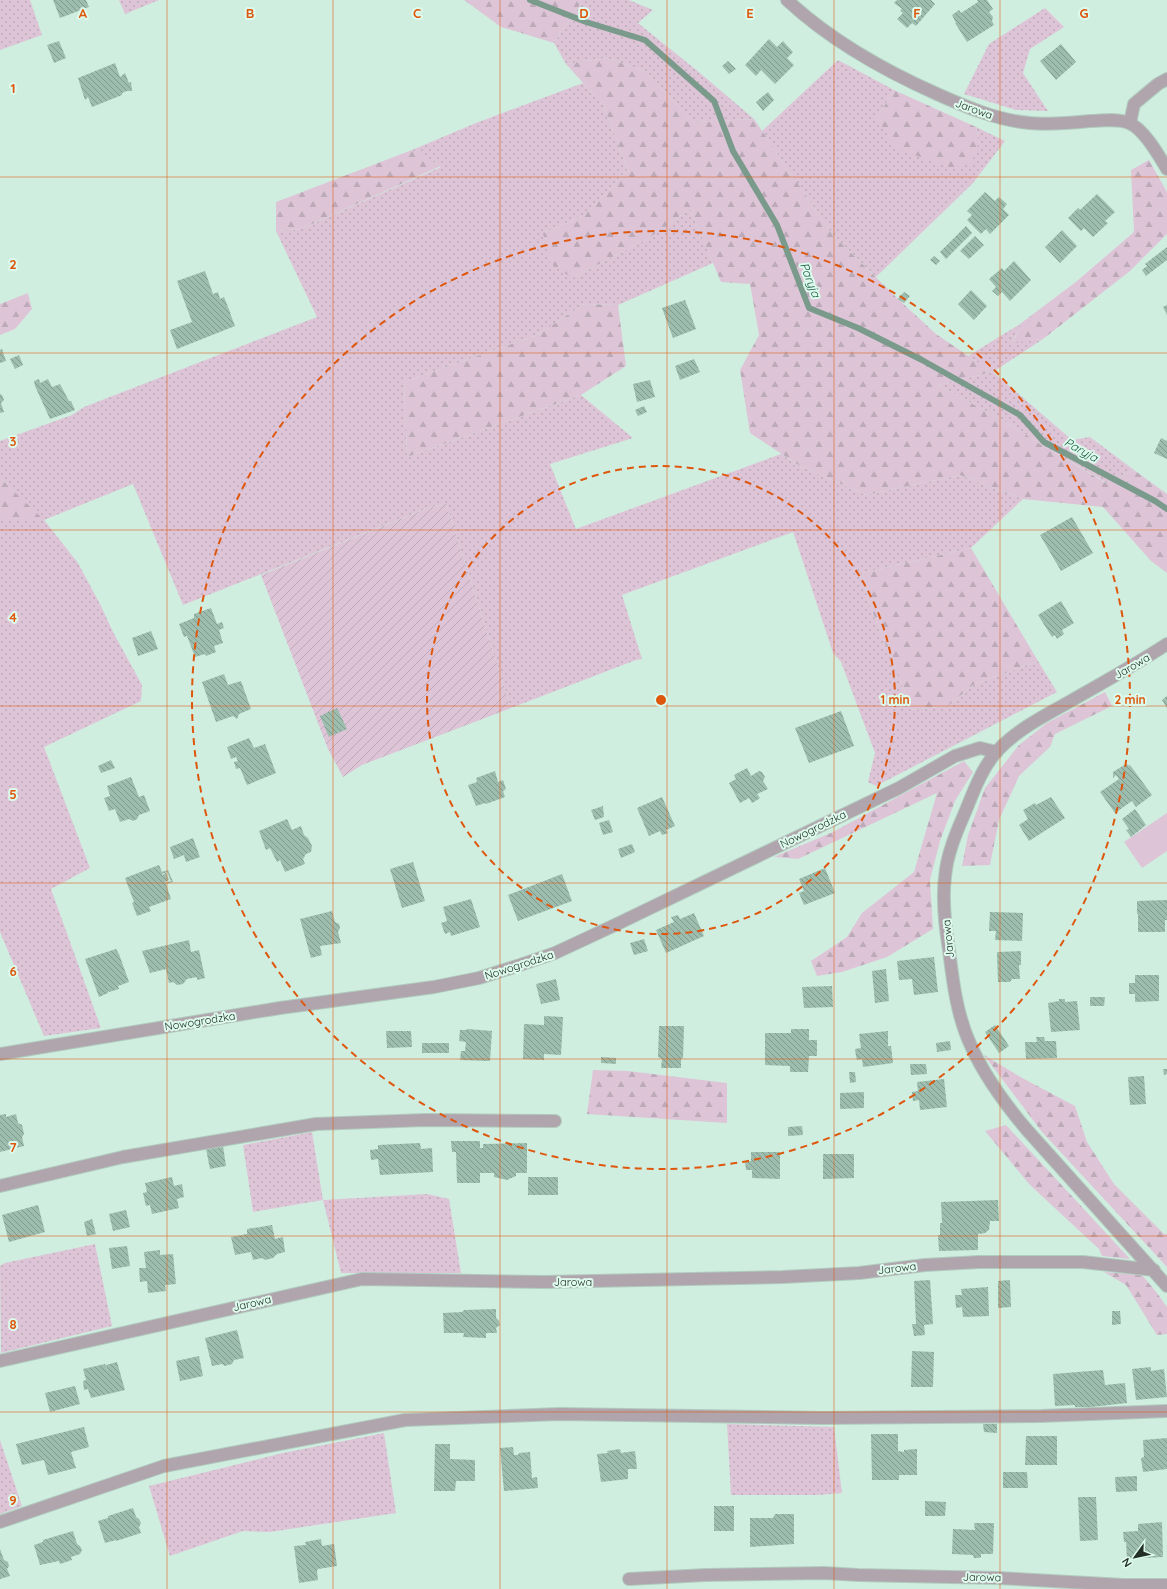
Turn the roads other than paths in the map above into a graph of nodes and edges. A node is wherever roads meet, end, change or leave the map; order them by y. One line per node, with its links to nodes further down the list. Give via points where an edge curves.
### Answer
1 (787, 0): 3 (street, Jarowa, via 814,24 845,46 918,86 989,115 1030,123 1112,120)
2 (1167, 79): 3 (street, via 1134,104)
3 (1130, 123): 4 (street, via 1148,139)
4 (1167, 169)
5 (1167, 644): 6 (street, Jarowa, via 1027,726)
6 (997, 752): 7 (street, Nowogrodzka, via 980,748 955,756 899,788 615,926 555,953 479,978); 10 (street, Jarowa, via 986,767 954,836 945,877 945,926 961,1019 971,1046 1004,1104)
7 (0, 1054)
8 (555, 1121): 9 (street, via 425,1120 316,1124 123,1157)
9 (0, 1186)
10 (1154, 1270): 11 (street, Jarowa); 12 (street, Jarowa, via 1083,1262 979,1262 783,1277 552,1282 362,1279)
11 (1166, 1283)
12 (0, 1361)
13 (1167, 1410): 14 (street, via 1041,1416 822,1418 559,1414 405,1420 164,1466)
14 (0, 1522)
15 (629, 1578): 16 (street, Jarowa, via 816,1573)
16 (1167, 1585)

